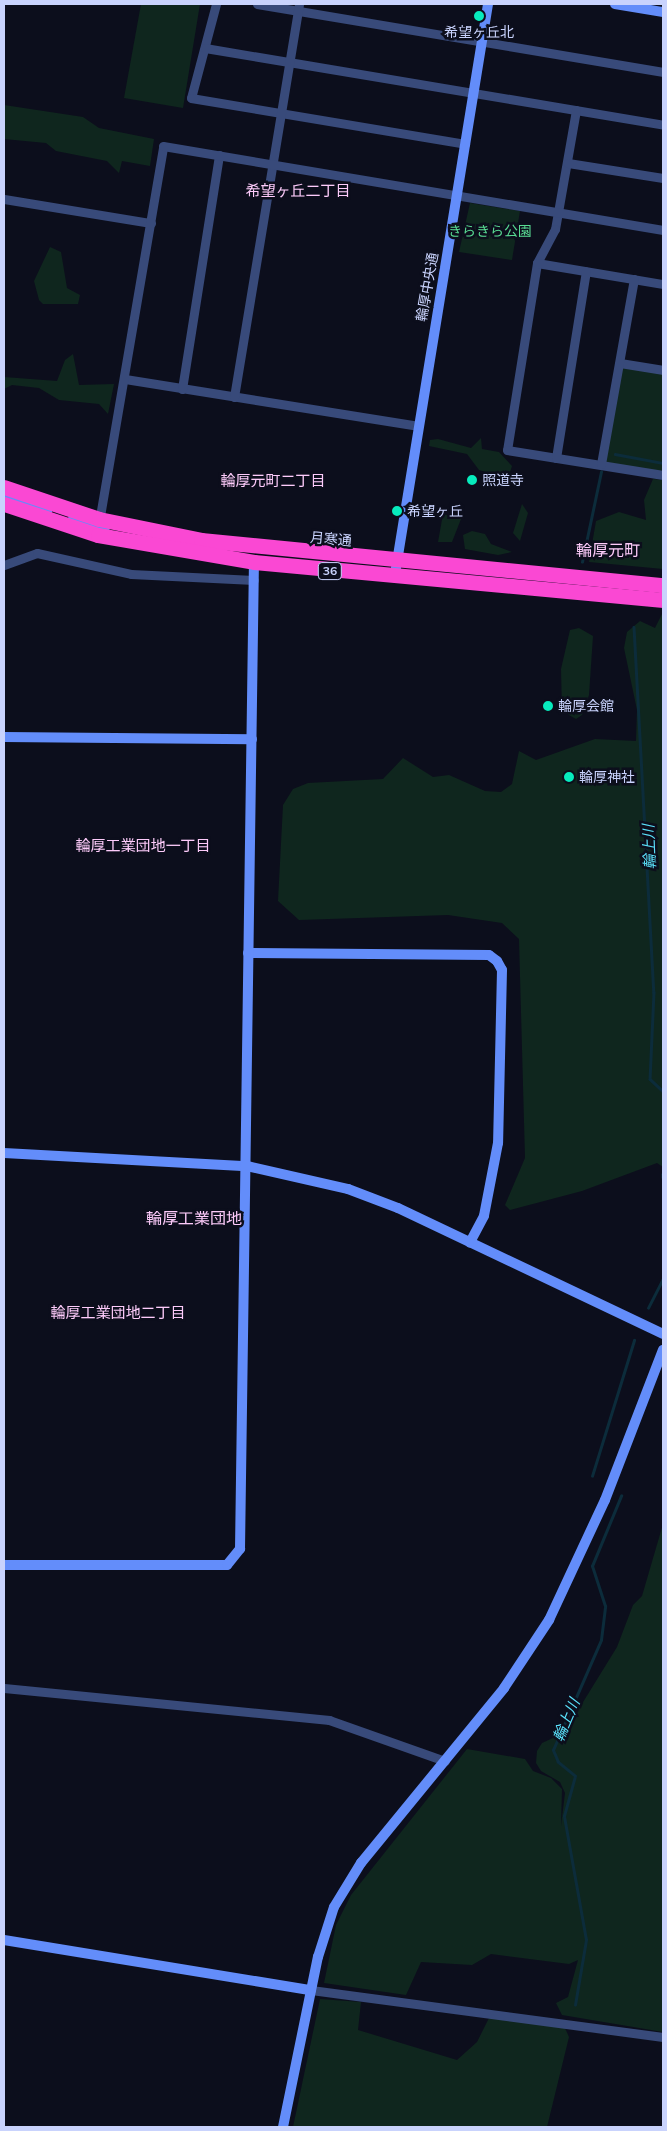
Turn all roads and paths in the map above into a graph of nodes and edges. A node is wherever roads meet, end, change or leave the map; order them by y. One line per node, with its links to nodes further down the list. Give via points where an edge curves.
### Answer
1 (216, 4): 9 (street)
2 (257, 4): 5 (street)
3 (488, 4): 8 (street, 輪厚中央通)
4 (615, 4): 6 (street)
5 (298, 7): 8 (street); 10 (street)
6 (649, 7): 7 (street)
7 (663, 12)
8 (482, 40): 11 (street); 12 (street, 輪厚中央通)
9 (205, 48): 10 (street); 14 (street, via 191,98)
10 (291, 64): 12 (street); 14 (street)
11 (663, 72)
12 (474, 93): 13 (street); 16 (street, 輪厚中央通)
13 (576, 110): 15 (street); 18 (street)
14 (282, 114): 16 (street); 19 (street)
15 (663, 125)
16 (465, 144): 21 (street, 輪厚中央通)
17 (219, 155): 19 (street); 24 (street, via 162,146); 33 (street)
18 (568, 163): 20 (street); 23 (street)
19 (274, 164): 21 (street); 34 (street)
20 (663, 178)
21 (457, 196): 23 (street); 35 (street, 輪厚中央通)
22 (4, 199): 24 (street)
23 (559, 212): 25 (street); 26 (street)
24 (151, 223): 32 (street)
25 (663, 230)
26 (537, 263): 27 (street); 36 (street, via 507,450)
27 (586, 271): 28 (street); 36 (street)
28 (634, 279): 29 (street); 30 (street)
29 (663, 284)
30 (620, 363): 31 (street); 37 (street)
31 (663, 370)
32 (125, 378): 33 (street); 42 (street)
33 (182, 389): 34 (street)
34 (234, 397): 35 (street)
35 (418, 426): 45 (street, 輪厚中央通)
36 (556, 458): 37 (street)
37 (602, 464): 38 (street)
38 (663, 475)
39 (4, 487): 42 (highway, 月寒通 / 36)
40 (4, 495): 42 (street)
41 (4, 504): 42 (highway, 月寒通 / 36)
42 (98, 527): 43 (highway, 月寒通 / 36); 45 (highway, 月寒通 / 36)
43 (254, 562): 45 (highway, 月寒通 / 36); 46 (street)
44 (4, 565): 46 (street, via 37,552 131,574)
45 (396, 568): 47 (highway, 月寒通 / 36); 48 (highway, 月寒通 / 36)
46 (254, 580): 50 (street)
47 (663, 584)
48 (663, 600)
49 (4, 737): 50 (street)
50 (252, 739): 51 (street)
51 (248, 953): 53 (street); 54 (street, via 489,955 497,962 502,970 498,1143 484,1216)
52 (4, 1153): 53 (street)
53 (247, 1166): 54 (street, via 348,1189); 57 (street, via 240,1549 235,1559 227,1564)
54 (470, 1242): 55 (street)
55 (663, 1334)
56 (663, 1350): 59 (street, via 605,1500 548,1620 504,1688)
57 (4, 1565)
58 (4, 1688): 59 (street, via 329,1720)
59 (445, 1761): 61 (street, via 362,1863 334,1907)
60 (4, 1940): 61 (street)
61 (311, 1990): 62 (street); 63 (street)
62 (663, 2037)
63 (283, 2127)

